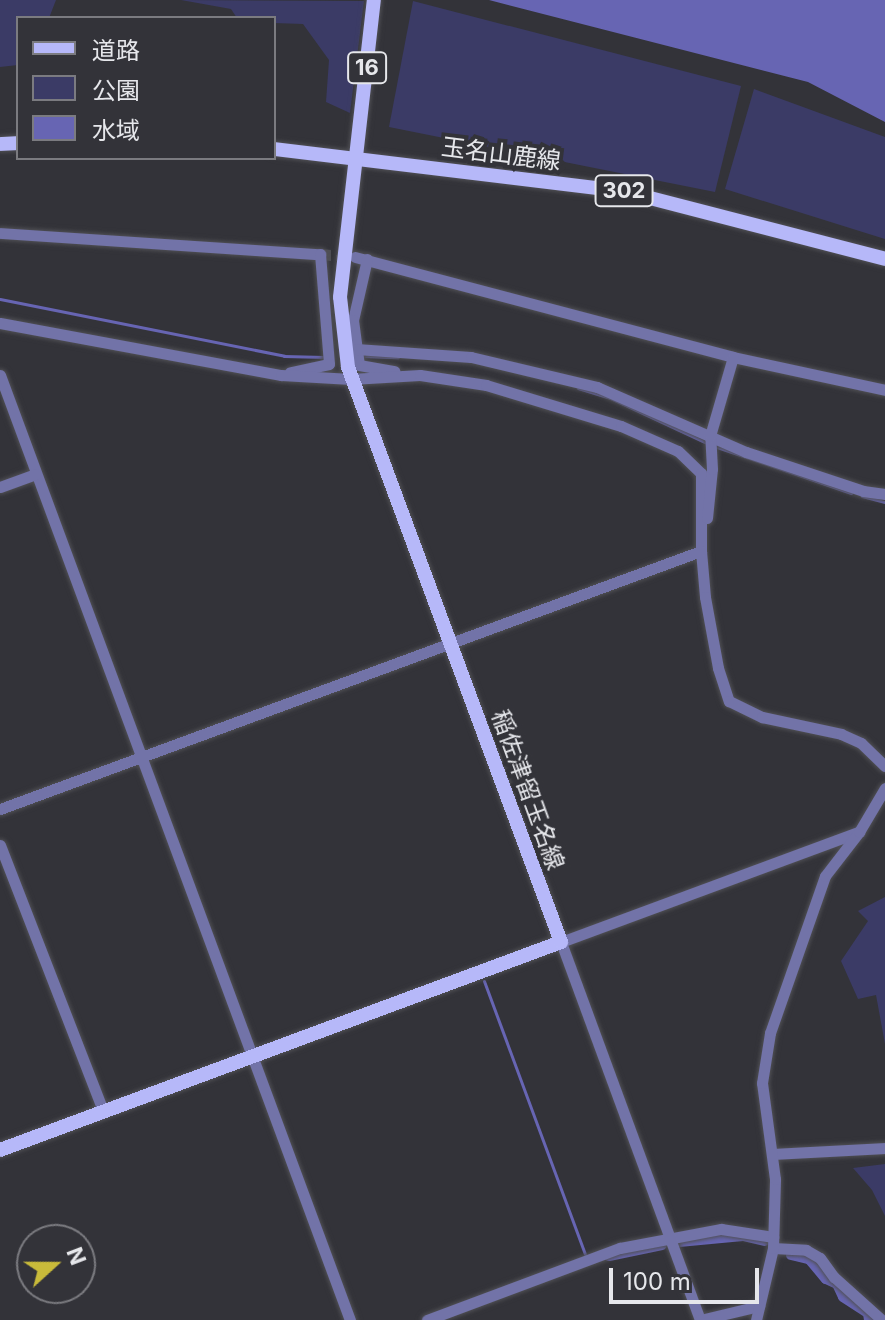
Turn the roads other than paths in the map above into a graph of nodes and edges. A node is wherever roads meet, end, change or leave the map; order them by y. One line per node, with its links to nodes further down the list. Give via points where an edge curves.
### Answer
1 (374, 0): 3 (main road, 16)
2 (276, 149): 3 (main road, 302)
3 (357, 158): 5 (main road, 玉名山鹿線 / 302, via 623,191); 12 (main road, 稲佐津留玉名線, via 340,297)
4 (0, 233): 10 (street, via 320,254 329,364)
5 (885, 259)
6 (0, 323): 10 (street)
7 (356, 349): 8 (street, via 353,320 361,258); 11 (street, via 359,365); 14 (street, via 471,357 597,387)
8 (733, 357): 13 (street); 14 (street)
9 (0, 375): 15 (street)
10 (281, 375): 12 (street)
11 (420, 375): 12 (street); 18 (street, via 527,396 678,451 701,473)
12 (351, 379): 20 (main road, 稲佐津留玉名線)
13 (885, 390)
14 (710, 436): 17 (street, via 863,491); 18 (street, via 708,517)
15 (36, 474): 16 (street); 21 (street)
16 (0, 487)
17 (885, 494)
18 (701, 524): 19 (street)
19 (701, 551): 20 (street); 22 (street, via 711,634 729,701 762,717 841,734 861,743)
20 (449, 642): 21 (street); 27 (main road, 稲佐津留玉名線)
21 (143, 757): 24 (street); 28 (street)
22 (885, 766)
23 (885, 788): 25 (street)
24 (0, 809)
25 (859, 832): 27 (street); 32 (street, via 825,876 770,1033 762,1083)
26 (0, 845): 29 (street)
27 (561, 942): 28 (main road); 33 (street)
28 (255, 1058): 29 (main road); 36 (street)
29 (100, 1114): 31 (main road)
30 (885, 1148): 32 (street)
31 (0, 1150)
32 (773, 1154): 34 (street)
33 (669, 1238): 34 (street, via 721,1229); 37 (street, via 620,1248); 38 (street)
34 (773, 1243): 35 (street); 40 (street, via 820,1258)
35 (759, 1306): 38 (street); 39 (street)
36 (350, 1320)
37 (427, 1320)
38 (700, 1320)
39 (756, 1320)
40 (882, 1320)

